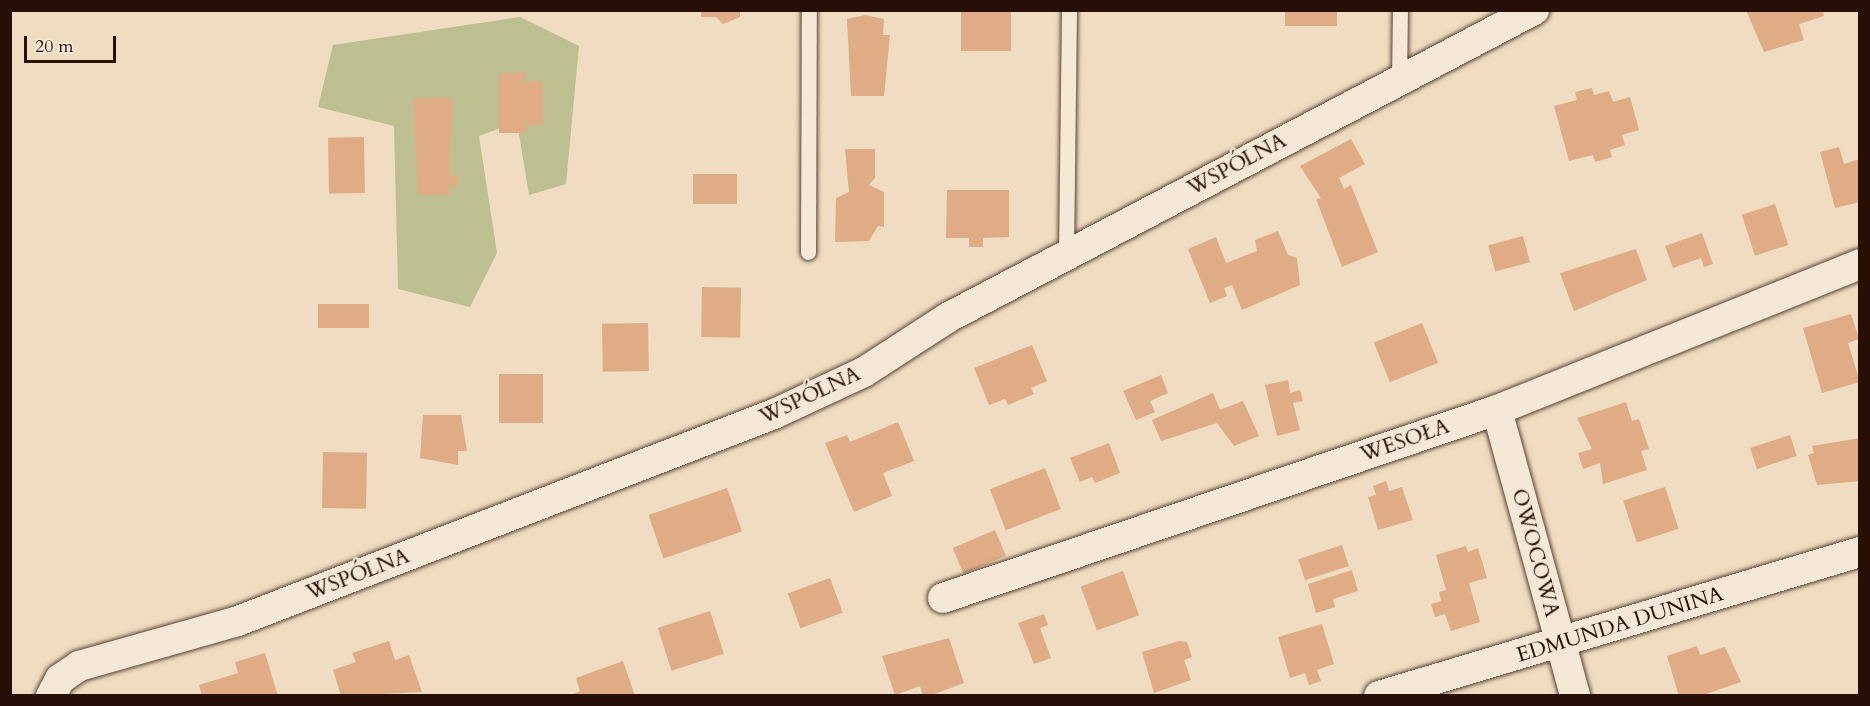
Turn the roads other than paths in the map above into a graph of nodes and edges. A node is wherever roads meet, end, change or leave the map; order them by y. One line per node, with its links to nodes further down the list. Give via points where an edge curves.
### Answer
1 (809, 10): 6 (lane)
2 (1069, 10): 7 (lane)
3 (1400, 10): 5 (lane)
4 (1534, 10): 5 (street, WSPÓLNA)
5 (1400, 80): 7 (street, WSPÓLNA)
6 (808, 252)
7 (1066, 255): 13 (street, WSPÓLNA, via 949,317 864,372 774,414 238,621 79,666 60,679)
8 (1860, 264): 9 (street, WESOŁA)
9 (1497, 410): 11 (street, WESOŁA); 12 (street, OWOCOWA)
10 (1860, 552): 12 (street, EDMUNDA DUNINA)
11 (943, 598)
12 (1559, 643): 14 (street, EDMUNDA DUNINA); 15 (street, OWOCOWA)
13 (51, 696)
14 (1379, 696)
15 (1575, 696)

